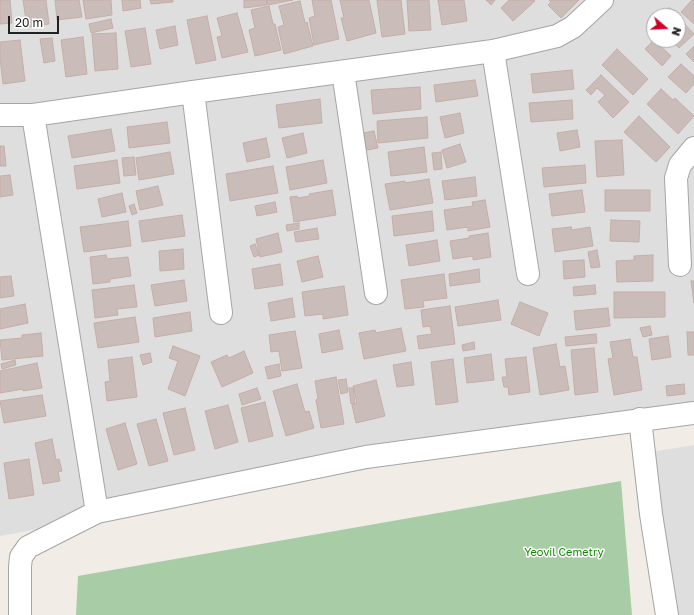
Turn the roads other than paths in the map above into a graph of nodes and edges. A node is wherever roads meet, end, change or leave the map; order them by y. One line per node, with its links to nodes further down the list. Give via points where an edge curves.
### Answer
1 (602, 0): 2 (street, via 573,27 557,36)
2 (493, 52): 3 (street); 9 (street)
3 (343, 72): 4 (street); 10 (street)
4 (193, 92): 6 (street); 11 (street)
5 (0, 115): 6 (street)
6 (33, 115): 14 (street)
7 (694, 148): 8 (street, via 680,165 676,178)
8 (680, 265)
9 (528, 274)
10 (376, 294)
11 (221, 313)
12 (694, 413): 13 (street)
13 (640, 419): 14 (street, via 366,457); 16 (street, via 651,514)
14 (97, 512): 15 (street, via 28,547 20,562)
15 (20, 615)
16 (667, 615)

